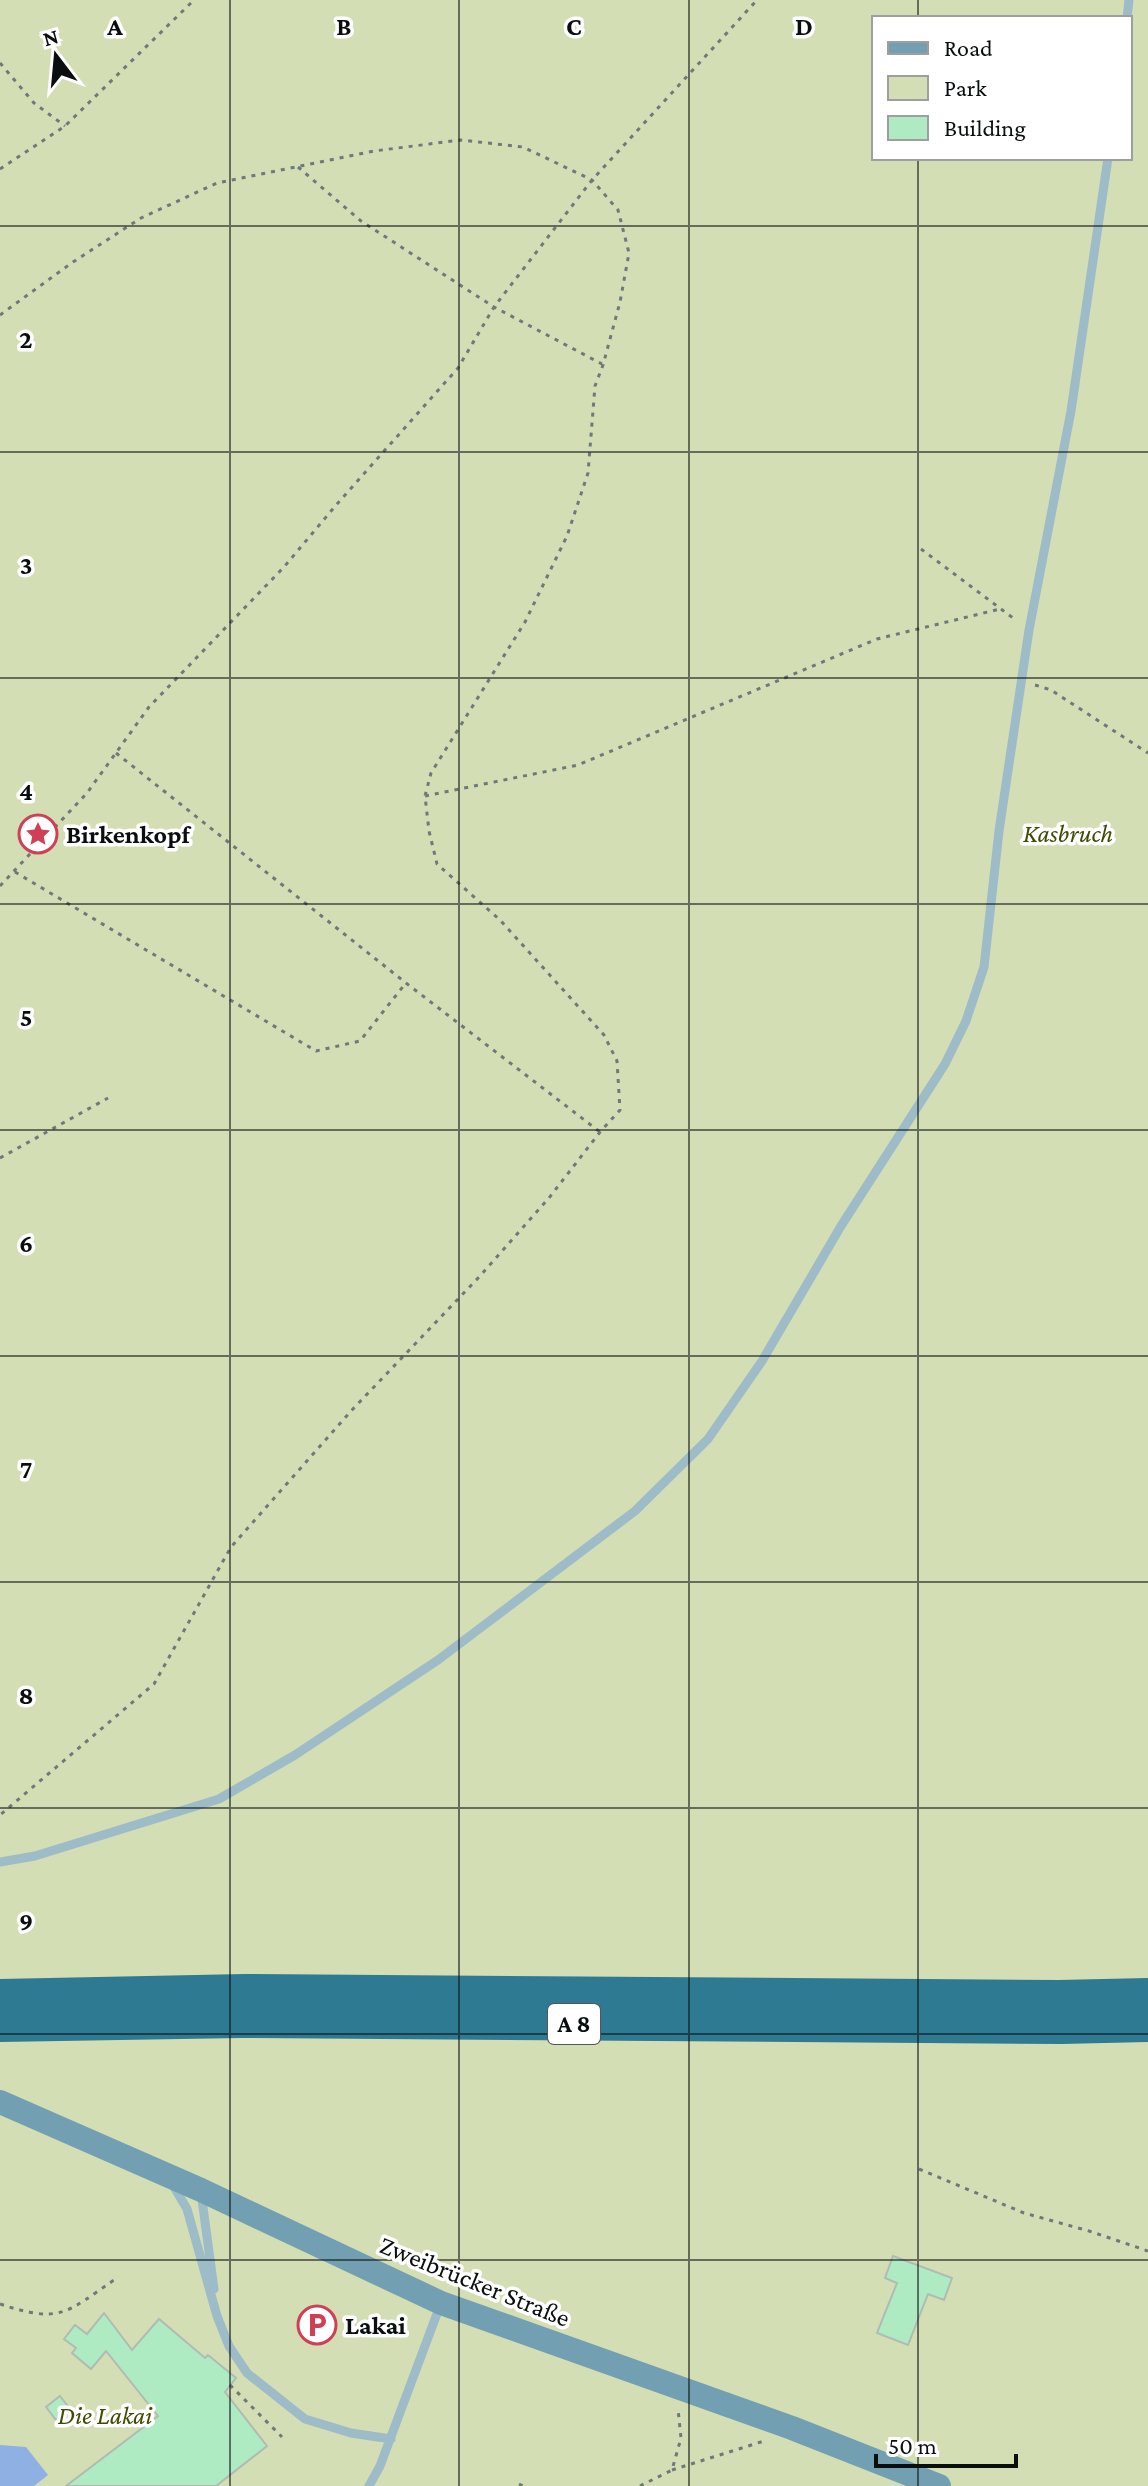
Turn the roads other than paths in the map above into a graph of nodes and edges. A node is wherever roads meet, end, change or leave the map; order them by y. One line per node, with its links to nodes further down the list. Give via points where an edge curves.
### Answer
1 (1108, 160): 2 (lane, via 1071,411 1029,630 984,967 945,1064 762,1361 708,1439 635,1511 438,1660 295,1755 219,1799)
2 (0, 1862)
3 (1148, 1994): 4 (highway, A 8, via 245,1990)
4 (0, 1995)
5 (0, 2026): 6 (highway, A 8)
6 (1148, 2026)
7 (0, 2102): 8 (main road, Zweibrücker Straße)
8 (160, 2173): 9 (main road, Zweibrücker Straße); 11 (lane, via 187,2209)
9 (201, 2190): 10 (main road, Zweibrücker Straße); 11 (lane)
10 (441, 2303): 12 (lane); 14 (main road, Zweibrücker Straße)
11 (217, 2316): 12 (lane, via 247,2373 305,2419)
12 (391, 2439): 13 (lane)
13 (369, 2486)
14 (939, 2486)

